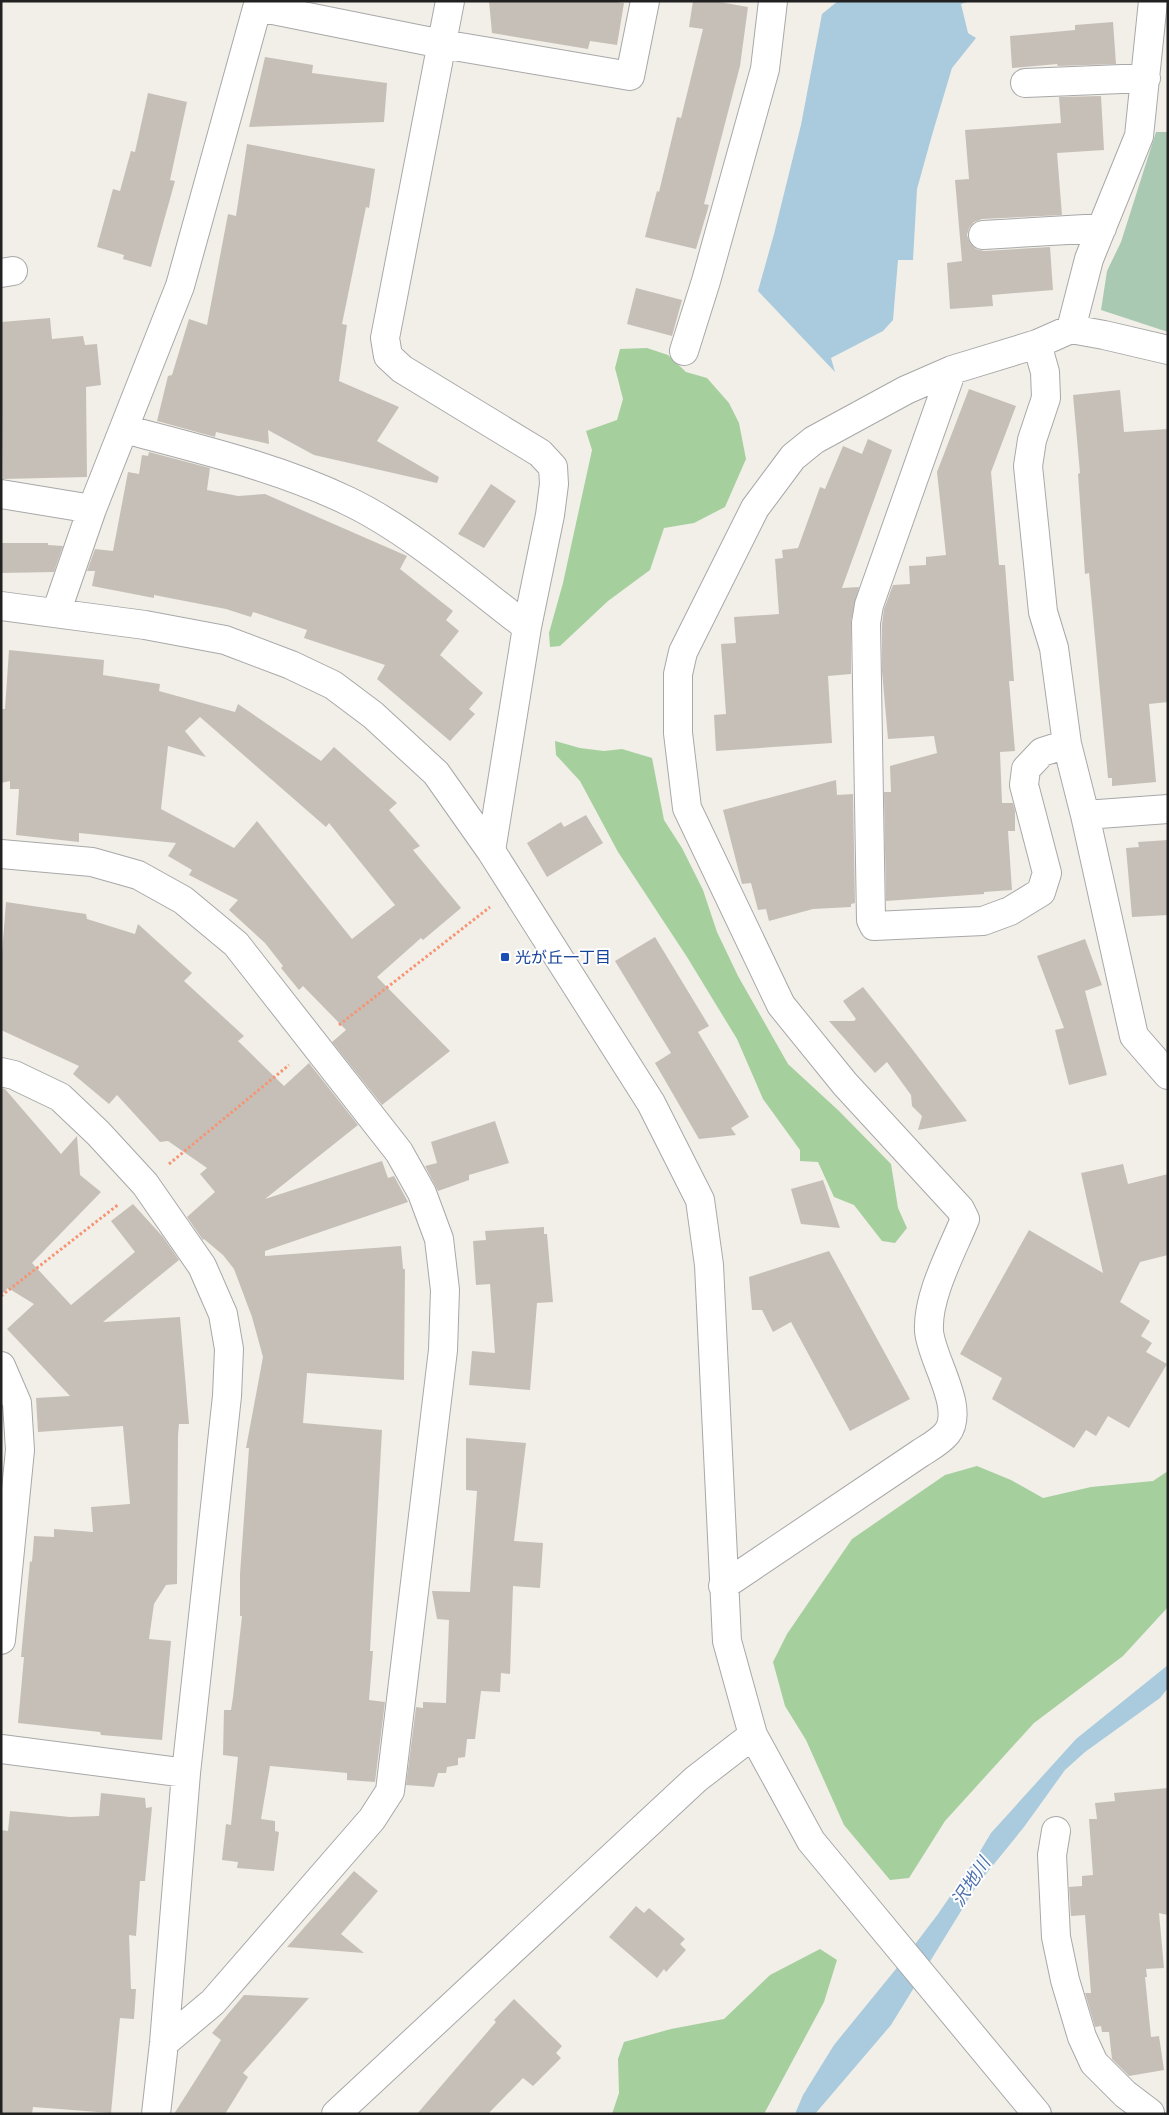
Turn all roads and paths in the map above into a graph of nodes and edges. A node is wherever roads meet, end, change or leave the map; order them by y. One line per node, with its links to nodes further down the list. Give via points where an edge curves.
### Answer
1 (450, 1): 6 (street)
2 (645, 1): 6 (street, via 630,76)
3 (773, 1): 14 (street, via 765,69)
4 (1153, 1): 7 (street)
5 (258, 4): 6 (street); 16 (street, via 180,286)
6 (442, 44): 21 (street, via 385,338 388,356 402,369 540,453 553,467 550,515)
7 (1146, 78): 8 (street); 9 (street, via 1139,136)
8 (1026, 83)
9 (1102, 228): 10 (street); 11 (street, via 1089,258)
10 (983, 235)
11 (1071, 330): 12 (street); 13 (street)
12 (1037, 344): 15 (street); 22 (street, via 1045,372 1046,398 1032,440 1028,466 1043,612 1054,648)
13 (1168, 350)
14 (684, 351)
15 (952, 370): 22 (street, via 869,605 866,623 874,926 983,921 1010,911 1041,892 1046,872 1024,785 1026,769 1042,752); 34 (street, via 906,390 814,440 793,457 755,508 683,652 678,674 678,733 687,808 781,1005 844,1084 966,1219 933,1299 929,1331 952,1406 952,1421 946,1434)
16 (124, 429): 18 (street); 21 (street, via 240,461 348,501 400,532)
17 (1, 494): 18 (street)
18 (92, 509): 20 (street)
19 (1, 606): 20 (street)
20 (56, 613): 25 (street, via 225,640 333,685 372,715 436,773)
21 (528, 627): 25 (street)
22 (1067, 744): 24 (street)
23 (1168, 809): 24 (street)
24 (1085, 815): 30 (street, via 1134,1036)
25 (491, 851): 27 (street)
26 (1, 854): 28 (street, via 92,862 138,875 182,900 236,944)
27 (514, 888): 28 (path); 34 (street, via 651,1103 700,1200 709,1265)
28 (315, 1044): 31 (path); 40 (street, via 399,1152 422,1193 439,1239 446,1290 443,1350 390,1790 372,1819 213,2002)
29 (1, 1072): 31 (street, via 60,1097)
30 (1168, 1075)
31 (145, 1184): 32 (path); 38 (street, via 202,1266 222,1314 229,1349 227,1396)
32 (1, 1296)
33 (1, 1366): 35 (street, via 17,1403 20,1450)
34 (723, 1586): 36 (street, via 727,1641)
35 (1, 1640)
36 (752, 1735): 43 (street, via 696,1779); 44 (street, via 811,1841)
37 (1, 1749): 38 (street)
38 (186, 1773): 40 (street)
39 (1056, 1830): 41 (street, via 1052,1855 1056,1936 1082,2037 1094,2063 1104,2074 1125,2094)
40 (164, 2043): 42 (street)
41 (1156, 2108)
42 (156, 2114)
43 (336, 2114)
44 (1037, 2114)

